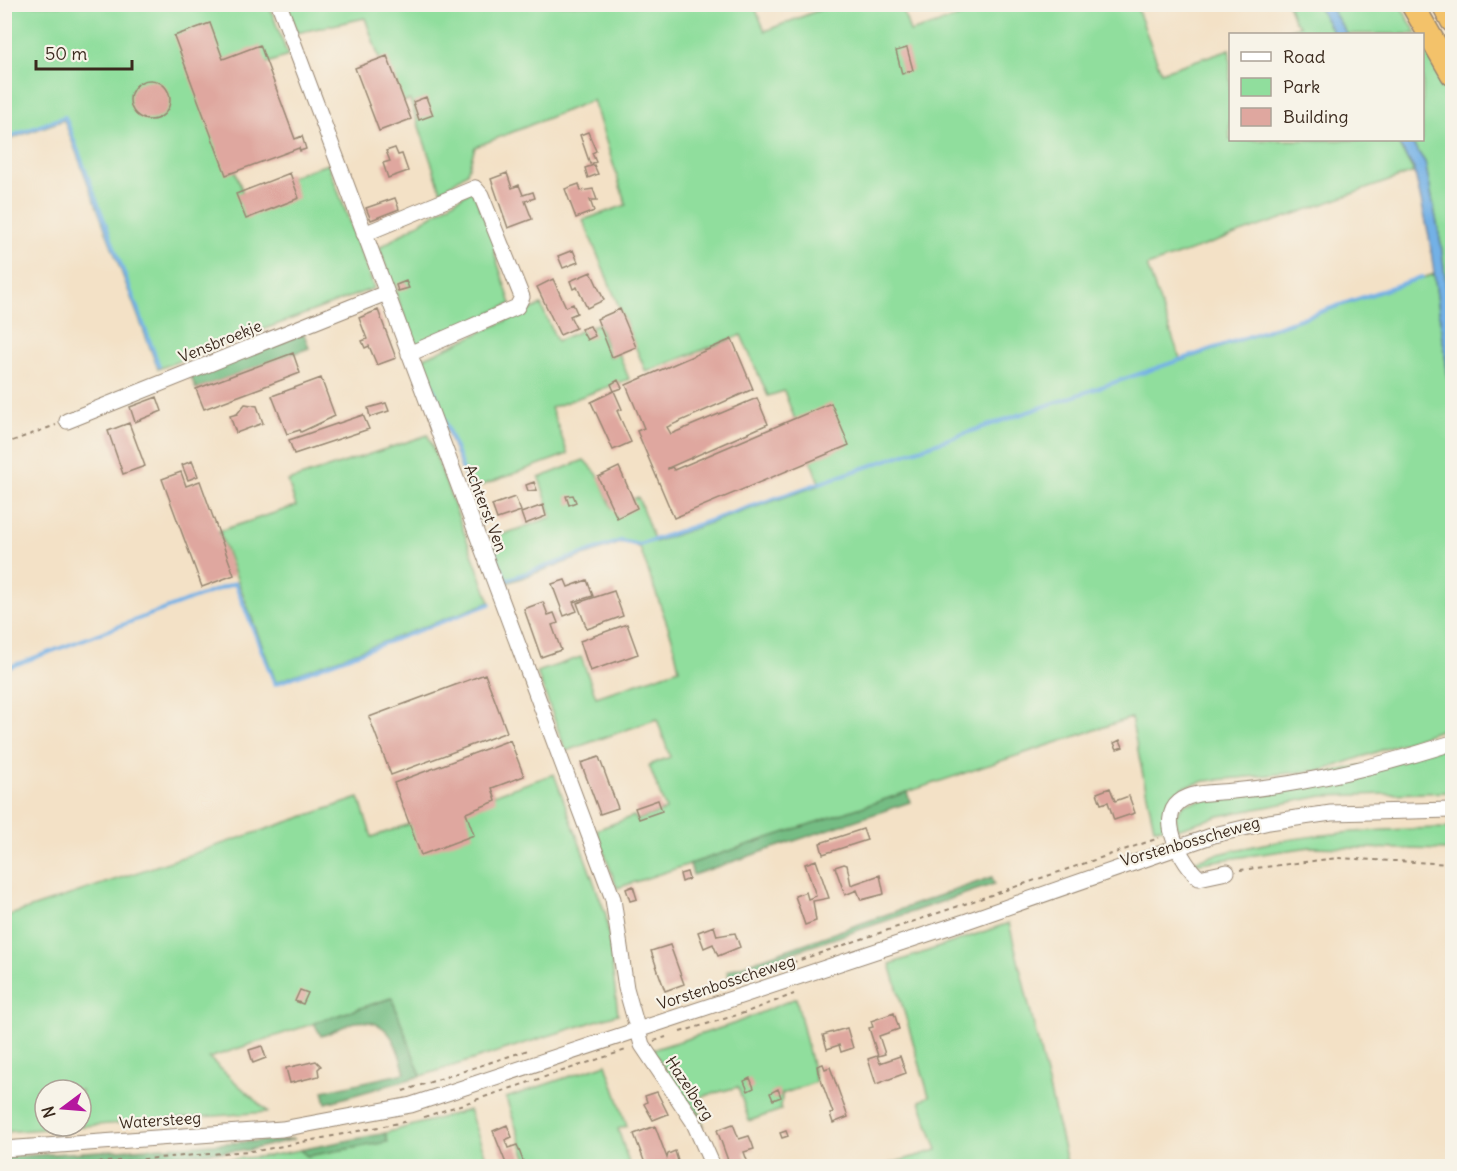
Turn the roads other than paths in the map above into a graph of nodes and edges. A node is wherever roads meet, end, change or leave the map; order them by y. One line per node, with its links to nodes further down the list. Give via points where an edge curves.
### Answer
1 (279, 4): 6 (street, Achterst Ven)
2 (1412, 4): 5 (highway)
3 (1443, 4): 4 (highway)
4 (1452, 21)
5 (1452, 74)
6 (364, 234): 7 (street, Achterst Ven); 8 (street, via 475,188 522,297 517,307)
7 (386, 294): 8 (street, Achterst Ven); 9 (street, Vensbroekje)
8 (409, 354): 14 (street, Achterst Ven, via 613,899 626,988)
9 (67, 421)
10 (1452, 743): 12 (street, Vorstenbosscheweg, via 1321,780 1189,797 1173,810 1170,823)
11 (1452, 810): 12 (street, Vorstenbosscheweg, via 1295,817 1237,828)
12 (1177, 848): 13 (street, via 1187,868 1199,878); 14 (street, Vorstenbosscheweg)
13 (1227, 872)
14 (637, 1030): 15 (street, Vorstenbosscheweg, via 411,1105); 17 (street, Hazelberg, via 642,1045 693,1121)
15 (282, 1129): 16 (street, Watersteeg)
16 (4, 1149)
17 (713, 1167)

